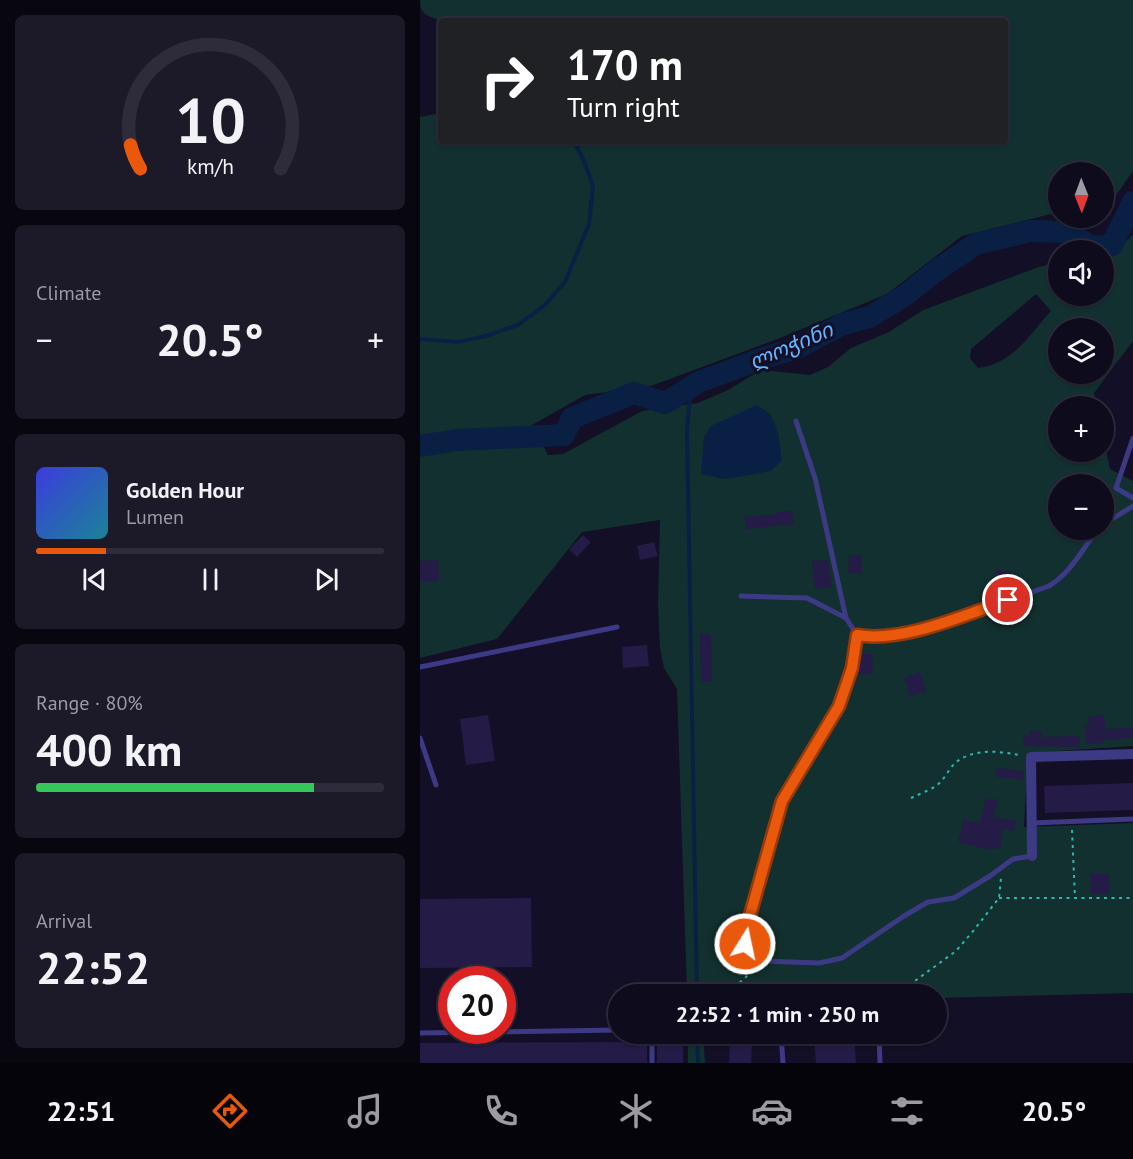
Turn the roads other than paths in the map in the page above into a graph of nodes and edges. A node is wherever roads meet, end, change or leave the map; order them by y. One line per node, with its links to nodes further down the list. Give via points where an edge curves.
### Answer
1 (796, 422): 8 (lane, via 815,478)
2 (1133, 438): 3 (lane, via 1116,488)
3 (1133, 498)
4 (1133, 506): 5 (lane)
5 (1114, 518)
6 (1089, 540): 10 (lane, via 1076,562 1049,586 924,628 872,638)
7 (741, 596): 8 (lane, via 807,598)
8 (846, 618): 10 (lane)
9 (617, 627): 11 (lane)
10 (857, 635): 17 (lane, via 852,668 839,706 782,801 747,926 745,944 749,954 762,961 819,963 842,958 928,902 954,898 1013,859)
11 (420, 667)
12 (420, 738): 14 (lane)
13 (1133, 754): 16 (street, via 1031,757)
14 (436, 785)
15 (1133, 819): 16 (lane)
16 (1032, 823): 17 (street)
17 (1032, 856)
18 (608, 1030): 19 (lane)
19 (516, 1031)
20 (420, 1033): 21 (lane)
21 (438, 1033)
22 (651, 1044): 25 (lane)
23 (782, 1044): 26 (lane)
24 (879, 1044): 27 (lane)
25 (652, 1063)
26 (783, 1063)
27 (880, 1063)

